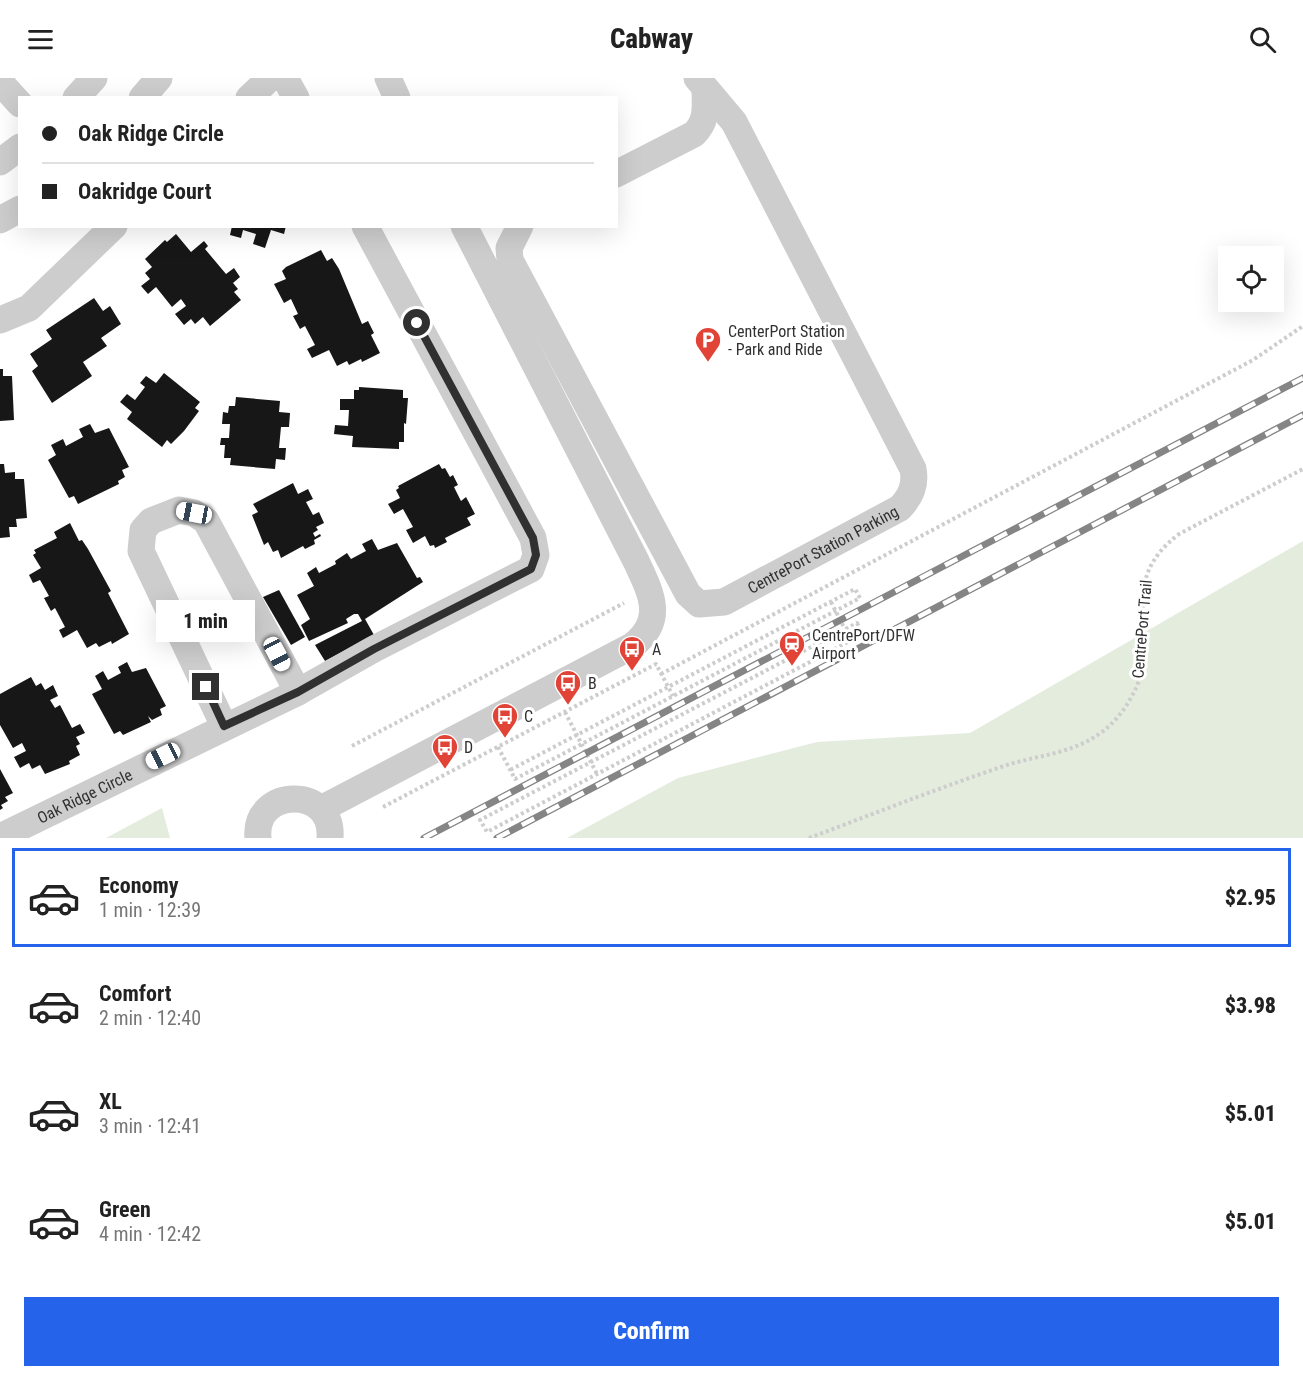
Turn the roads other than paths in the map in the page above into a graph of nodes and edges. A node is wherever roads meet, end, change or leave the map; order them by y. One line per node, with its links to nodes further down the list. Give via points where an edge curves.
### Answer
1 (94, 78): 8 (street)
2 (159, 78): 9 (street)
3 (270, 78): 10 (street)
4 (285, 78): 11 (street)
5 (388, 78): 12 (street)
6 (0, 82): 13 (street)
7 (701, 83): 16 (street, CentrePort Station Parking, via 705,114 702,126 694,134); 22 (street, CentrePort Station Parking, via 734,122 913,469 912,491 900,508 724,602 699,604 688,594 510,260 508,248)
8 (78, 96)
9 (144, 96)
10 (251, 96)
11 (295, 96)
12 (396, 96)
13 (18, 102)
14 (18, 148): 15 (street)
15 (0, 162)
16 (618, 173)
17 (18, 209): 18 (street)
18 (0, 220)
19 (112, 228): 23 (street, via 29,308)
20 (366, 228): 24 (street, Oak Ridge Circle, via 533,538 536,555 531,569)
21 (465, 228): 26 (street, via 651,591 653,614 646,633 632,646)
22 (519, 228)
23 (0, 320)
24 (298, 692): 25 (street, Oak Ridge Circle); 25 (street, via 206,521 179,510 151,521 143,530 141,551)
25 (224, 726): 27 (street, Oak Ridge Circle)
26 (321, 809): 28 (street, via 301,798 279,801 263,815); 29 (street)
27 (0, 837)
28 (258, 838)
29 (330, 838)

